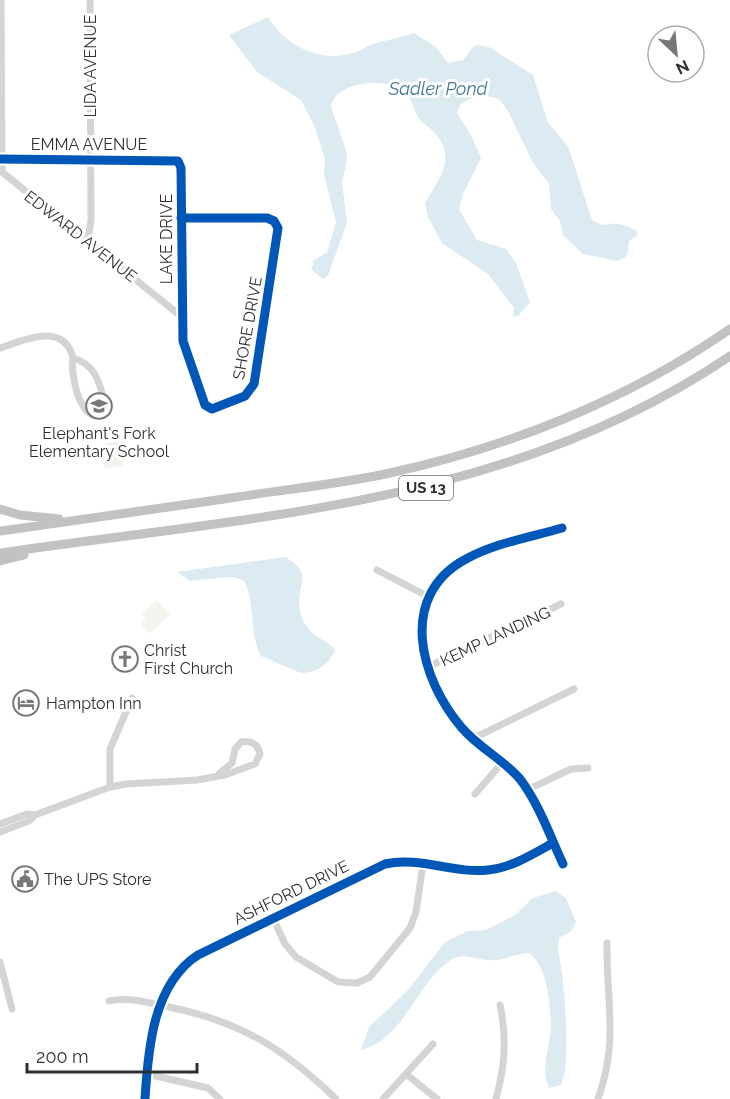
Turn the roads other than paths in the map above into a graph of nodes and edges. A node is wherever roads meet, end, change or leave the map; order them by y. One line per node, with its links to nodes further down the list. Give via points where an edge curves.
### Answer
1 (1, 0): 3 (street)
2 (90, 0): 5 (street, LIDA AVENUE)
3 (0, 66): 4 (street)
4 (0, 159): 5 (street, EMMA AVENUE); 8 (street, EDWARD AVENUE, via 8,179)
5 (90, 159): 6 (street, EMMA AVENUE); 8 (street, LIDA AVENUE)
6 (178, 161): 7 (street, LAKE DRIVE)
7 (181, 218): 9 (street, LAKE DRIVE); 9 (street, SHORE DRIVE, via 261,217 277,224 254,384 245,396 213,409 204,405 184,352)
8 (88, 240): 9 (street, EDWARD AVENUE)
9 (182, 317)
10 (730, 328): 15 (highway, US 13, via 668,367 595,405 518,437 451,458 327,484)
11 (0, 348): 13 (street, via 37,335 50,335 67,345)
12 (730, 356): 18 (highway, US 13, via 650,403 601,426 540,452 451,481 350,503)
13 (73, 358): 13 (street, via 73,375 85,410 99,414 105,403 94,370)
14 (0, 508): 15 (highway, via 20,515)
15 (80, 520): 17 (highway, US 13)
16 (562, 528): 22 (street, via 466,559 446,573)
17 (0, 531)
18 (97, 539): 19 (highway, US 13); 20 (highway)
19 (0, 553)
20 (0, 561)
21 (377, 570): 22 (street)
22 (429, 597): 24 (street, via 421,630)
23 (561, 604): 24 (street, KEMP LANDING)
24 (428, 667): 27 (street, via 452,715)
25 (574, 689): 27 (street)
26 (132, 698): 31 (street, via 110,749)
27 (472, 739): 28 (street)
28 (502, 763): 32 (street); 33 (street)
29 (588, 768): 32 (street, via 571,769)
30 (219, 774): 30 (street, via 255,764 260,754 257,746 241,742 232,763); 31 (street, via 196,780)
31 (110, 787): 34 (street)
32 (527, 790): 37 (street)
33 (476, 794)
34 (35, 814): 35 (street); 36 (street, via 29,821)
35 (0, 824)
36 (0, 832)
37 (553, 843): 38 (street, ASHFORD DRIVE, via 488,870); 39 (street)
38 (423, 864): 40 (street, ASHFORD DRIVE, via 385,864); 40 (street, via 410,928 370,977 357,983 338,982 296,957)
39 (563, 864)
40 (273, 918): 44 (street, ASHFORD DRIVE, via 188,962 168,984)
41 (607, 943): 56 (street, via 611,1046)
42 (0, 962): 46 (street)
43 (109, 1001): 44 (street, via 135,999)
44 (161, 1005): 48 (street, ASHFORD DRIVE); 52 (street, via 209,1016 259,1037 298,1063)
45 (500, 1005): 55 (street, via 505,1045)
46 (12, 1009)
47 (433, 1044): 49 (street)
48 (147, 1074): 50 (street, ASHFORD DRIVE); 51 (street, via 208,1088)
49 (406, 1074): 53 (street); 54 (street)
50 (145, 1099)
51 (220, 1099)
52 (336, 1099)
53 (383, 1099)
54 (437, 1099)
55 (496, 1099)
56 (598, 1099)

